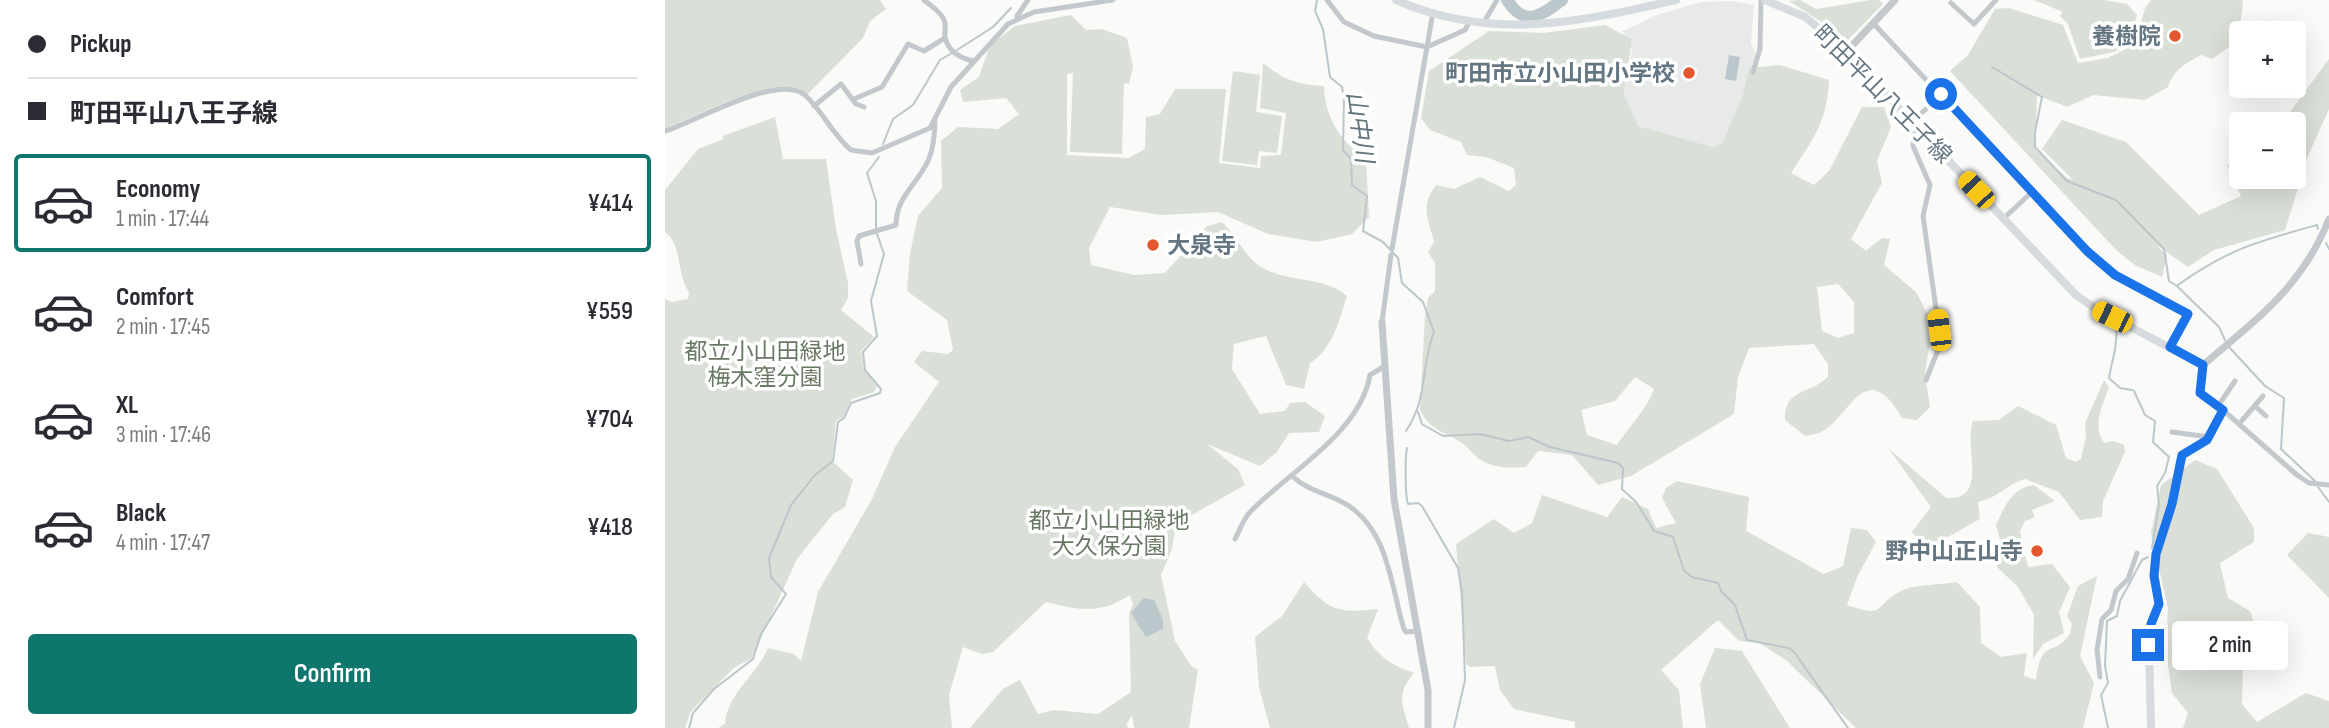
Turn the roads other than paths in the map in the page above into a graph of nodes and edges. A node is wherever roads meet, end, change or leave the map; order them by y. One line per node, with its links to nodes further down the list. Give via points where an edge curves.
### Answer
1 (924, 0): 17 (street, via 942,15)
2 (1028, 0): 14 (street)
3 (1113, 0): 14 (street, via 1055,8)
4 (1327, 0): 18 (street, via 1344,22 1357,30)
5 (1396, 0): 12 (main road)
6 (1496, 0): 15 (street)
7 (1676, 0): 15 (main road, via 1561,24 1523,27)
8 (1763, 0): 19 (main road, 町田平山八王子線, via 1805,17); 21 (street, via 1760,49)
9 (1895, 0): 16 (street)
10 (1996, 0): 11 (street, via 1973,24)
11 (1951, 1)
12 (1433, 12): 13 (main road); 18 (street)
13 (1470, 20): 15 (main road); 18 (street, via 1465,30)
14 (1013, 21): 20 (street)
15 (1485, 22)
16 (1873, 23): 19 (street); 22 (street)
17 (945, 38): 20 (street, via 958,56); 23 (street, via 924,51 908,44 881,87)
18 (1427, 47): 33 (street)
19 (1846, 52): 27 (main road, 町田平山八王子線)
20 (974, 61): 26 (street, via 951,88)
21 (1753, 72)
22 (1941, 94): 27 (street); 29 (street)
23 (854, 99): 24 (street, via 841,84); 25 (street)
24 (814, 106): 26 (street, via 842,141 861,153 888,148); 28 (street, via 799,91 776,89)
25 (864, 107)
26 (936, 122): 32 (street, via 929,158 897,204 896,225 859,236)
27 (1914, 122): 30 (main road, 町田平山八王子線); 37 (street, via 1913,146 1930,185 1923,216 1940,345)
28 (665, 131)
29 (2032, 192): 30 (street); 34 (street, via 2105,268 2188,314)
30 (2003, 219): 34 (main road, 町田平山八王子線, via 2084,302)
31 (2329, 219): 35 (street, via 2314,255 2291,286)
32 (861, 264)
33 (1382, 322): 36 (street)
34 (2170, 347): 35 (main road, 町田平山八王子線)
35 (2203, 365): 41 (main road, via 2200,393)
36 (1385, 366): 46 (street, via 1370,375 1354,416); 50 (street, via 1395,510)
37 (1926, 380)
38 (2232, 382): 41 (street)
39 (2263, 396): 40 (street)
40 (2255, 406): 42 (street); 43 (street)
41 (2221, 408): 43 (street); 45 (main road)
42 (2266, 416)
43 (2239, 424): 47 (street, via 2297,475 2309,483)
44 (2172, 432): 45 (street)
45 (2209, 437): 53 (main road, via 2182,455 2156,554 2159,604 2148,645)
46 (1292, 476): 48 (street, via 1253,510); 50 (street, via 1305,488 1338,499 1364,520 1381,544 1404,629)
47 (2329, 485)
48 (1235, 539)
49 (2137, 553): 51 (street, via 2102,620 2097,650)
50 (1417, 631): 52 (street, via 1428,690)
51 (2100, 677)
52 (1428, 728)
53 (2151, 728)

